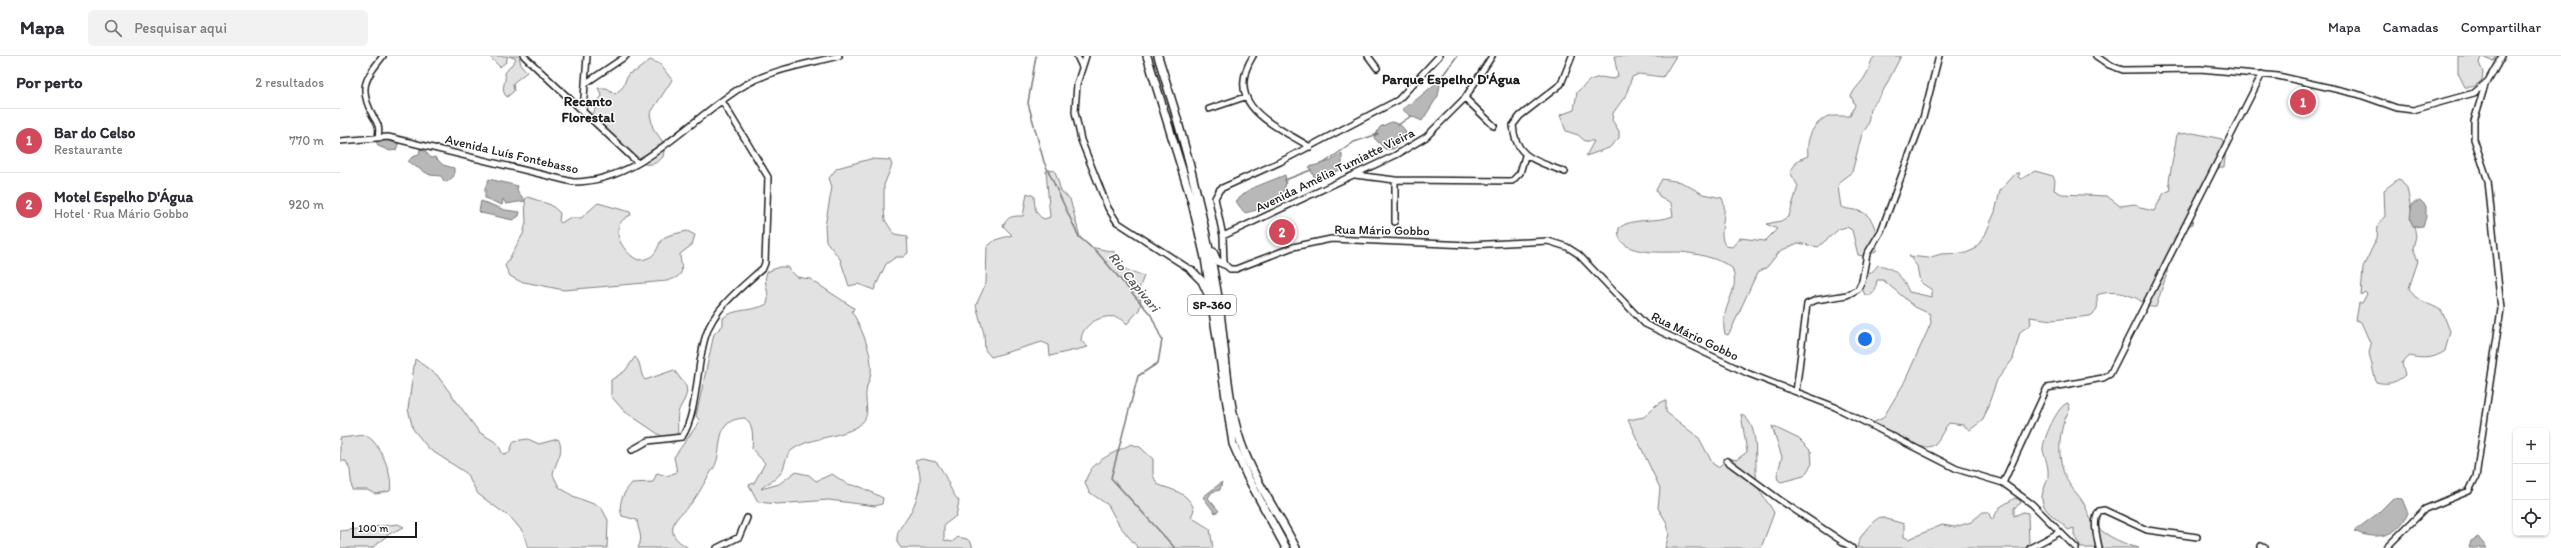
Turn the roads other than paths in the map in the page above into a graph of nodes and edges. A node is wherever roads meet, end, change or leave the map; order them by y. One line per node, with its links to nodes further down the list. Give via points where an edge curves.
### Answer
1 (382, 56): 29 (street, via 365,84 367,104 379,127)
2 (524, 56): 27 (street)
3 (587, 56): 21 (street)
4 (626, 56): 21 (street)
5 (838, 56): 25 (street, Avenida Luís Fontebasso, via 766,76 747,84)
6 (1077, 56): 18 (street)
7 (1086, 56): 18 (street)
8 (1147, 56): 40 (highway, SP-360, via 1192,202)
9 (1158, 56): 37 (highway, SP-360, via 1174,106)
10 (1253, 56): 23 (street, via 1247,65 1243,80)
11 (1368, 56): 19 (street)
12 (1439, 56): 31 (street, via 1398,100)
13 (1492, 56): 24 (street, Avenida Amélia Tumiatte Vieira)
14 (1572, 56): 32 (street, via 1561,84 1520,116 1513,125 1517,145)
15 (1939, 56): 45 (street, via 1923,118 1881,231 1867,254 1858,289 1847,295 1807,304)
16 (2096, 56): 20 (street, via 2123,70 2200,69)
17 (2502, 56): 22 (street)
18 (1082, 66): 42 (street, via 1077,84 1075,112 1081,140 1108,208 1117,222)
19 (1377, 68)
20 (2262, 74): 22 (street, via 2323,86 2397,108 2413,110 2468,95); 48 (street, via 2110,374 2103,378 2047,388)
21 (586, 83): 27 (street)
22 (2485, 85): 59 (street, via 2474,121 2474,139 2488,181 2501,310 2476,477 2469,491 2425,509)
23 (1245, 97): 26 (street); 31 (street, via 1259,116)
24 (1466, 98): 28 (street); 35 (street, Avenida Amélia Tumiatte Vieira, via 1426,138)
25 (722, 101): 33 (street, Avenida Luís Fontebasso); 46 (street, via 768,177 765,263 763,268 724,306 706,334 694,400 682,437 648,441)
26 (1209, 109)
27 (584, 112): 33 (street)
28 (1494, 126)
29 (378, 137): 30 (street, Avenida Luís Fontebasso); 33 (street, Avenida Luís Fontebasso, via 573,182 595,181)
30 (340, 141)
31 (1310, 147): 39 (street, via 1220,189 1215,198)
32 (1525, 156): 34 (street); 36 (street, via 1520,173 1512,181)
33 (638, 163)
34 (1565, 172)
35 (1354, 175): 36 (street); 39 (street, Avenida Amélia Tumiatte Vieira)
36 (1395, 180): 38 (street)
37 (1196, 194): 41 (highway, via 1214,255 1217,261); 43 (highway, SP-360)
38 (1395, 222)
39 (1223, 236): 41 (street)
40 (1205, 258): 42 (highway, via 1203,269); 44 (highway, SP-360)
41 (1224, 264): 43 (highway, via 1217,271); 45 (street, Rua Mário Gobbo, via 1230,269 1236,269 1293,247 1331,239 1469,245 1548,241 1567,247 1578,254 1644,324 1747,373)
42 (1191, 270): 44 (highway, via 1202,281)
43 (1217, 293): 54 (highway, SP-360, via 1234,414 1241,443 1252,469)
44 (1212, 302): 53 (highway, SP-360, via 1233,444 1240,464)
45 (1796, 392): 48 (street, Rua Mário Gobbo, via 1851,414 1957,469)
46 (632, 450)
47 (1727, 460): 55 (street, via 1786,504)
48 (2003, 482): 50 (street, Rua Mário Gobbo, via 2032,504)
49 (747, 518): 52 (street, via 739,536)
50 (2060, 532): 56 (street); 57 (street, Rua Mário Gobbo)
51 (2197, 537): 58 (street, via 2147,530 2104,510 2099,511 2096,516)
52 (717, 548)
53 (1285, 548)
54 (1296, 548)
55 (1852, 548)
56 (2030, 548)
57 (2076, 548)
58 (2099, 548)
59 (2386, 548)

